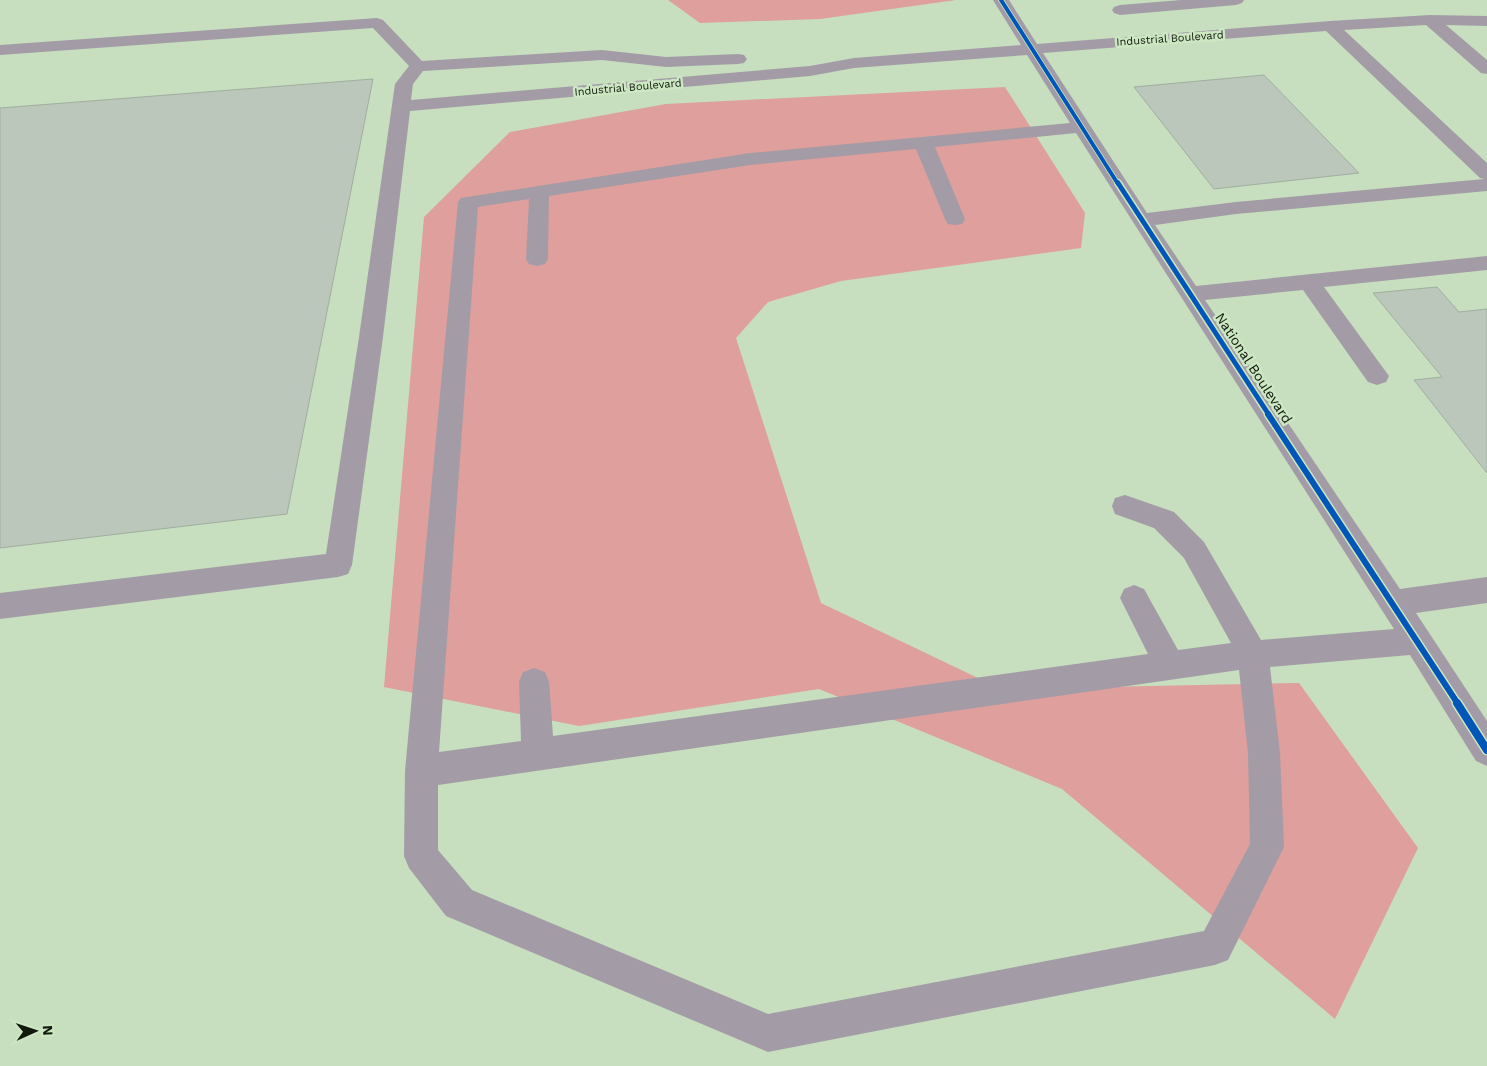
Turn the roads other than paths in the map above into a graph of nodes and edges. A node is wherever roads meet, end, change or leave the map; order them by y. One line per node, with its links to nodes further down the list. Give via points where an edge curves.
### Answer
1 (1002, 0): 8 (street, National Boulevard)
2 (1236, 0): 3 (street)
3 (1116, 5): 7 (street)
4 (1430, 20): 5 (street, Industrial Boulevard); 6 (street, Industrial Boulevard); 10 (street)
5 (1487, 21)
6 (1330, 26): 7 (street, Industrial Boulevard); 18 (street)
7 (1143, 40): 8 (street, Industrial Boulevard)
8 (1031, 48): 12 (street, Industrial Boulevard); 16 (street, National Boulevard)
9 (0, 50): 13 (street, via 377,23)
10 (1467, 51): 11 (street); 14 (street)
11 (1487, 53)
12 (854, 62): 13 (street, Industrial Boulevard, via 822,56 666,62 602,56); 15 (street, Industrial Boulevard, via 810,71)
13 (418, 66): 15 (street, via 404,84)
14 (1487, 69)
15 (401, 106): 32 (street, via 338,565)
16 (1082, 127): 17 (street); 22 (street, National Boulevard)
17 (923, 142): 20 (street, via 750,159); 21 (street)
18 (1487, 174)
19 (1487, 185): 22 (street)
20 (538, 192): 23 (street); 39 (street, via 468,202)
21 (955, 219)
22 (1141, 220): 26 (street, National Boulevard)
23 (537, 259)
24 (1487, 263): 25 (street)
25 (1308, 281): 26 (street); 27 (street)
26 (1191, 294): 31 (street, National Boulevard)
27 (1377, 376)
28 (1125, 506): 34 (street, via 1164,520 1194,550)
29 (1487, 590): 31 (street)
30 (1134, 598): 35 (street)
31 (1393, 603): 33 (street, National Boulevard)
32 (0, 606)
33 (1418, 641): 34 (street); 37 (street, National Boulevard)
34 (1253, 654): 35 (street); 39 (street, via 1264,753 1267,846 1215,947 768,1033 459,903 422,856)
35 (1170, 664): 38 (street)
36 (534, 682): 38 (street)
37 (1487, 750)
38 (538, 754): 39 (street)
39 (421, 771)

